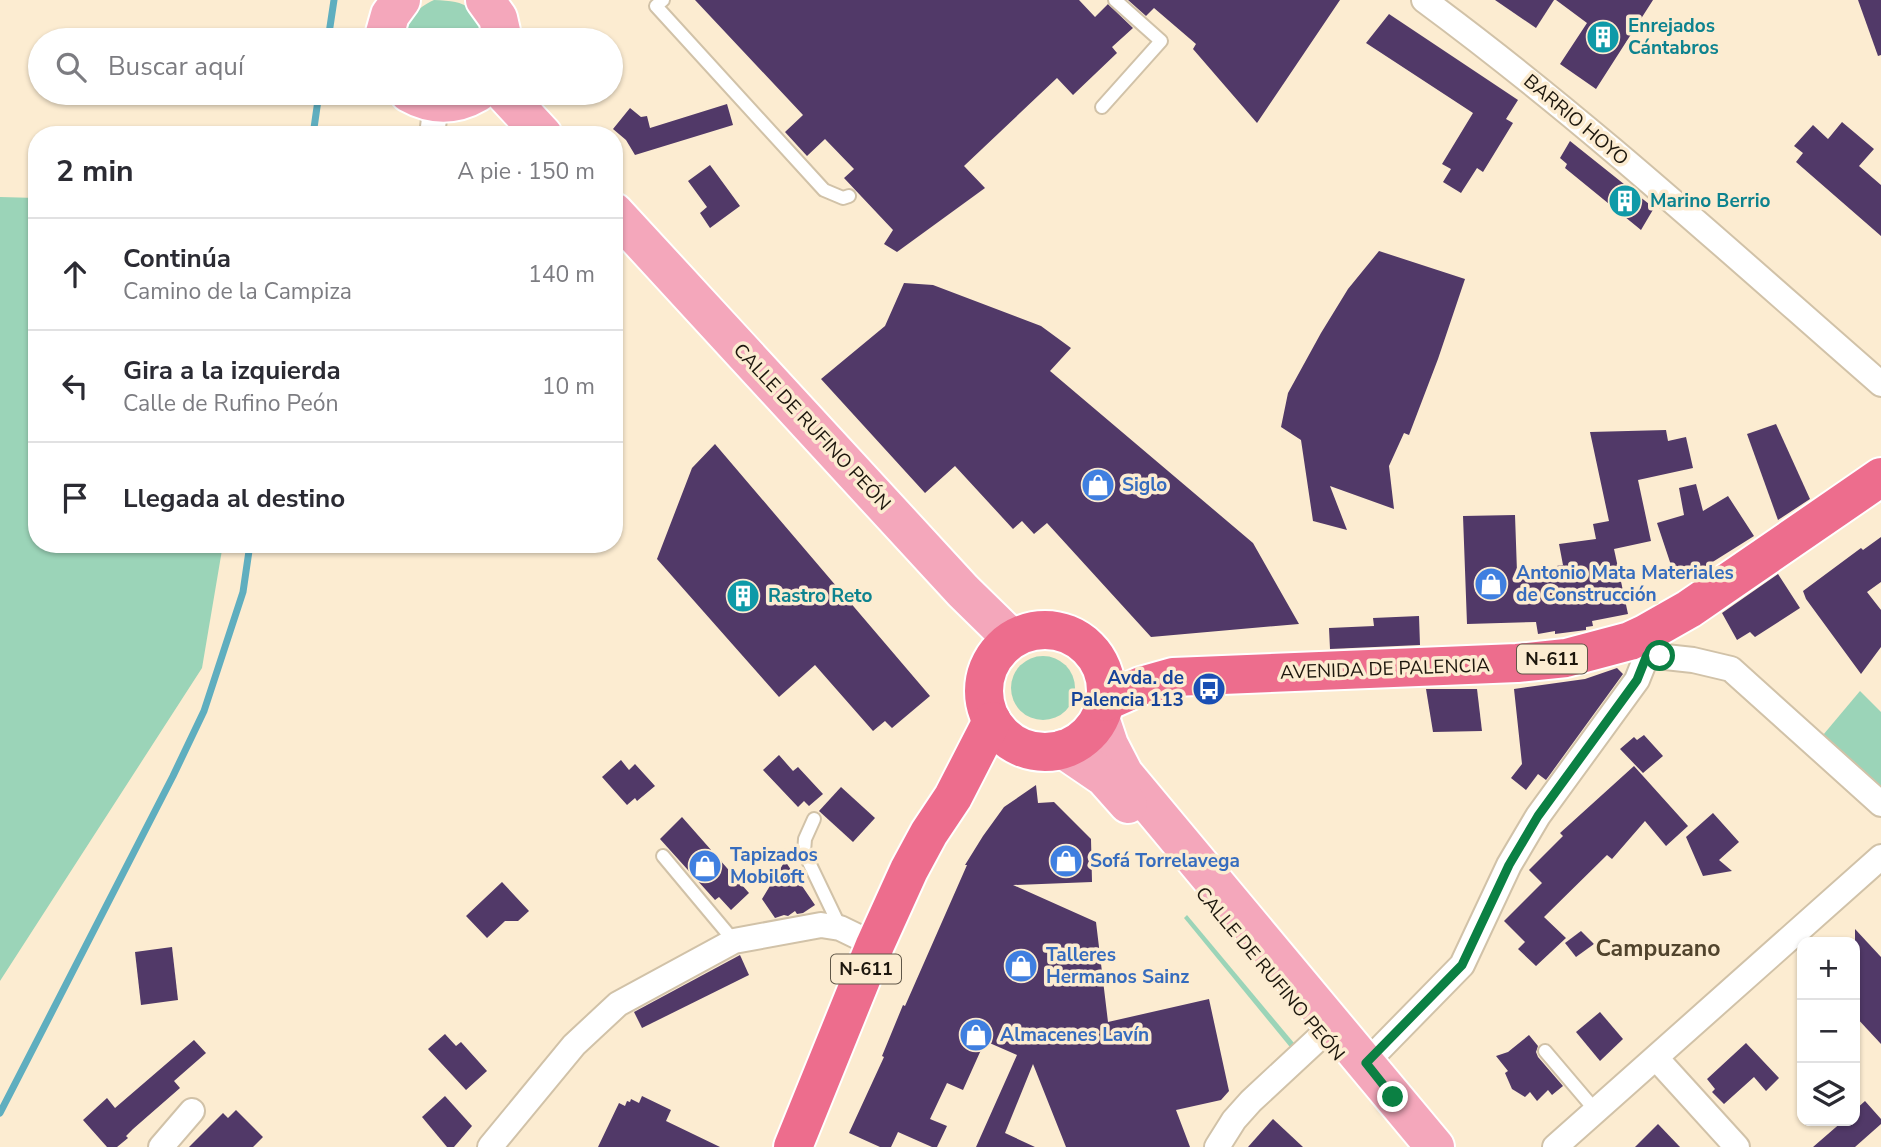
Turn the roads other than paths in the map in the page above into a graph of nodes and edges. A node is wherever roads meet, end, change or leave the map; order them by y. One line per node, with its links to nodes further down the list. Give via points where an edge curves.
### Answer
1 (400, 0): 5 (main road)
2 (663, 0): 13 (lane, via 656,6 824,190)
3 (1115, 0): 9 (lane, via 1161,41)
4 (1424, 0): 16 (street, BARRIO HOYO, via 1604,143)
5 (386, 28)
6 (445, 105): 10 (main road)
7 (493, 105): 11 (main road)
8 (502, 105): 12 (main road)
9 (1102, 107)
10 (425, 110)
11 (506, 126)
12 (531, 126)
13 (849, 196)
14 (623, 222): 19 (main road, CALLE DE RUFINO PEÓN, via 963,591)
15 (623, 255): 19 (main road, CALLE DE RUFINO PEÓN, via 974,629)
16 (1881, 384)
17 (1881, 477): 18 (highway, AVENIDA DE PALENCIA / N-611, via 1689,609)
18 (1646, 645): 21 (highway, AVENIDA DE PALENCIA / N-611, via 1630,641 1566,658 1517,663); 25 (street, via 1731,669); 35 (street, via 1637,680 1538,816 1462,965)
19 (1003, 649): 20 (highway, via 1031,631 1051,630 1087,646); 23 (highway, via 986,674 984,690 986,706)
20 (1099, 662): 21 (highway, AVENIDA DE PALENCIA / N-611); 22 (highway, via 1106,682)
21 (1173, 677): 22 (highway, AVENIDA DE PALENCIA / N-611, via 1141,686)
22 (1103, 710): 24 (highway, N-611, via 1091,731); 35 (main road, CALLE DE RUFINO PEÓN, via 1109,745 1124,774)
23 (1005, 733): 24 (highway, via 1040,751); 31 (highway, N-611, via 929,833)
24 (1063, 749): 32 (main road, CALLE DE RUFINO PEÓN, via 1112,785)
25 (1881, 804)
26 (814, 819): 29 (lane, via 804,852)
27 (663, 856): 30 (lane)
28 (1881, 856): 34 (street)
29 (840, 928): 30 (street, via 821,925); 31 (street)
30 (734, 941): 39 (street, via 618,1004 575,1045)
31 (875, 945): 40 (highway, N-611)
32 (1321, 1036): 41 (street, via 1251,1101); 42 (main road, CALLE DE RUFINO PEÓN)
33 (1545, 1051): 37 (lane)
34 (1656, 1058): 37 (street); 45 (street)
35 (1366, 1063): 43 (main road, CALLE DE RUFINO PEÓN)
36 (192, 1111): 38 (street)
37 (1596, 1111): 44 (street)
38 (161, 1147)
39 (490, 1147)
40 (793, 1147)
41 (1217, 1147)
42 (1412, 1147)
43 (1435, 1147)
44 (1555, 1147)
45 (1737, 1147)

